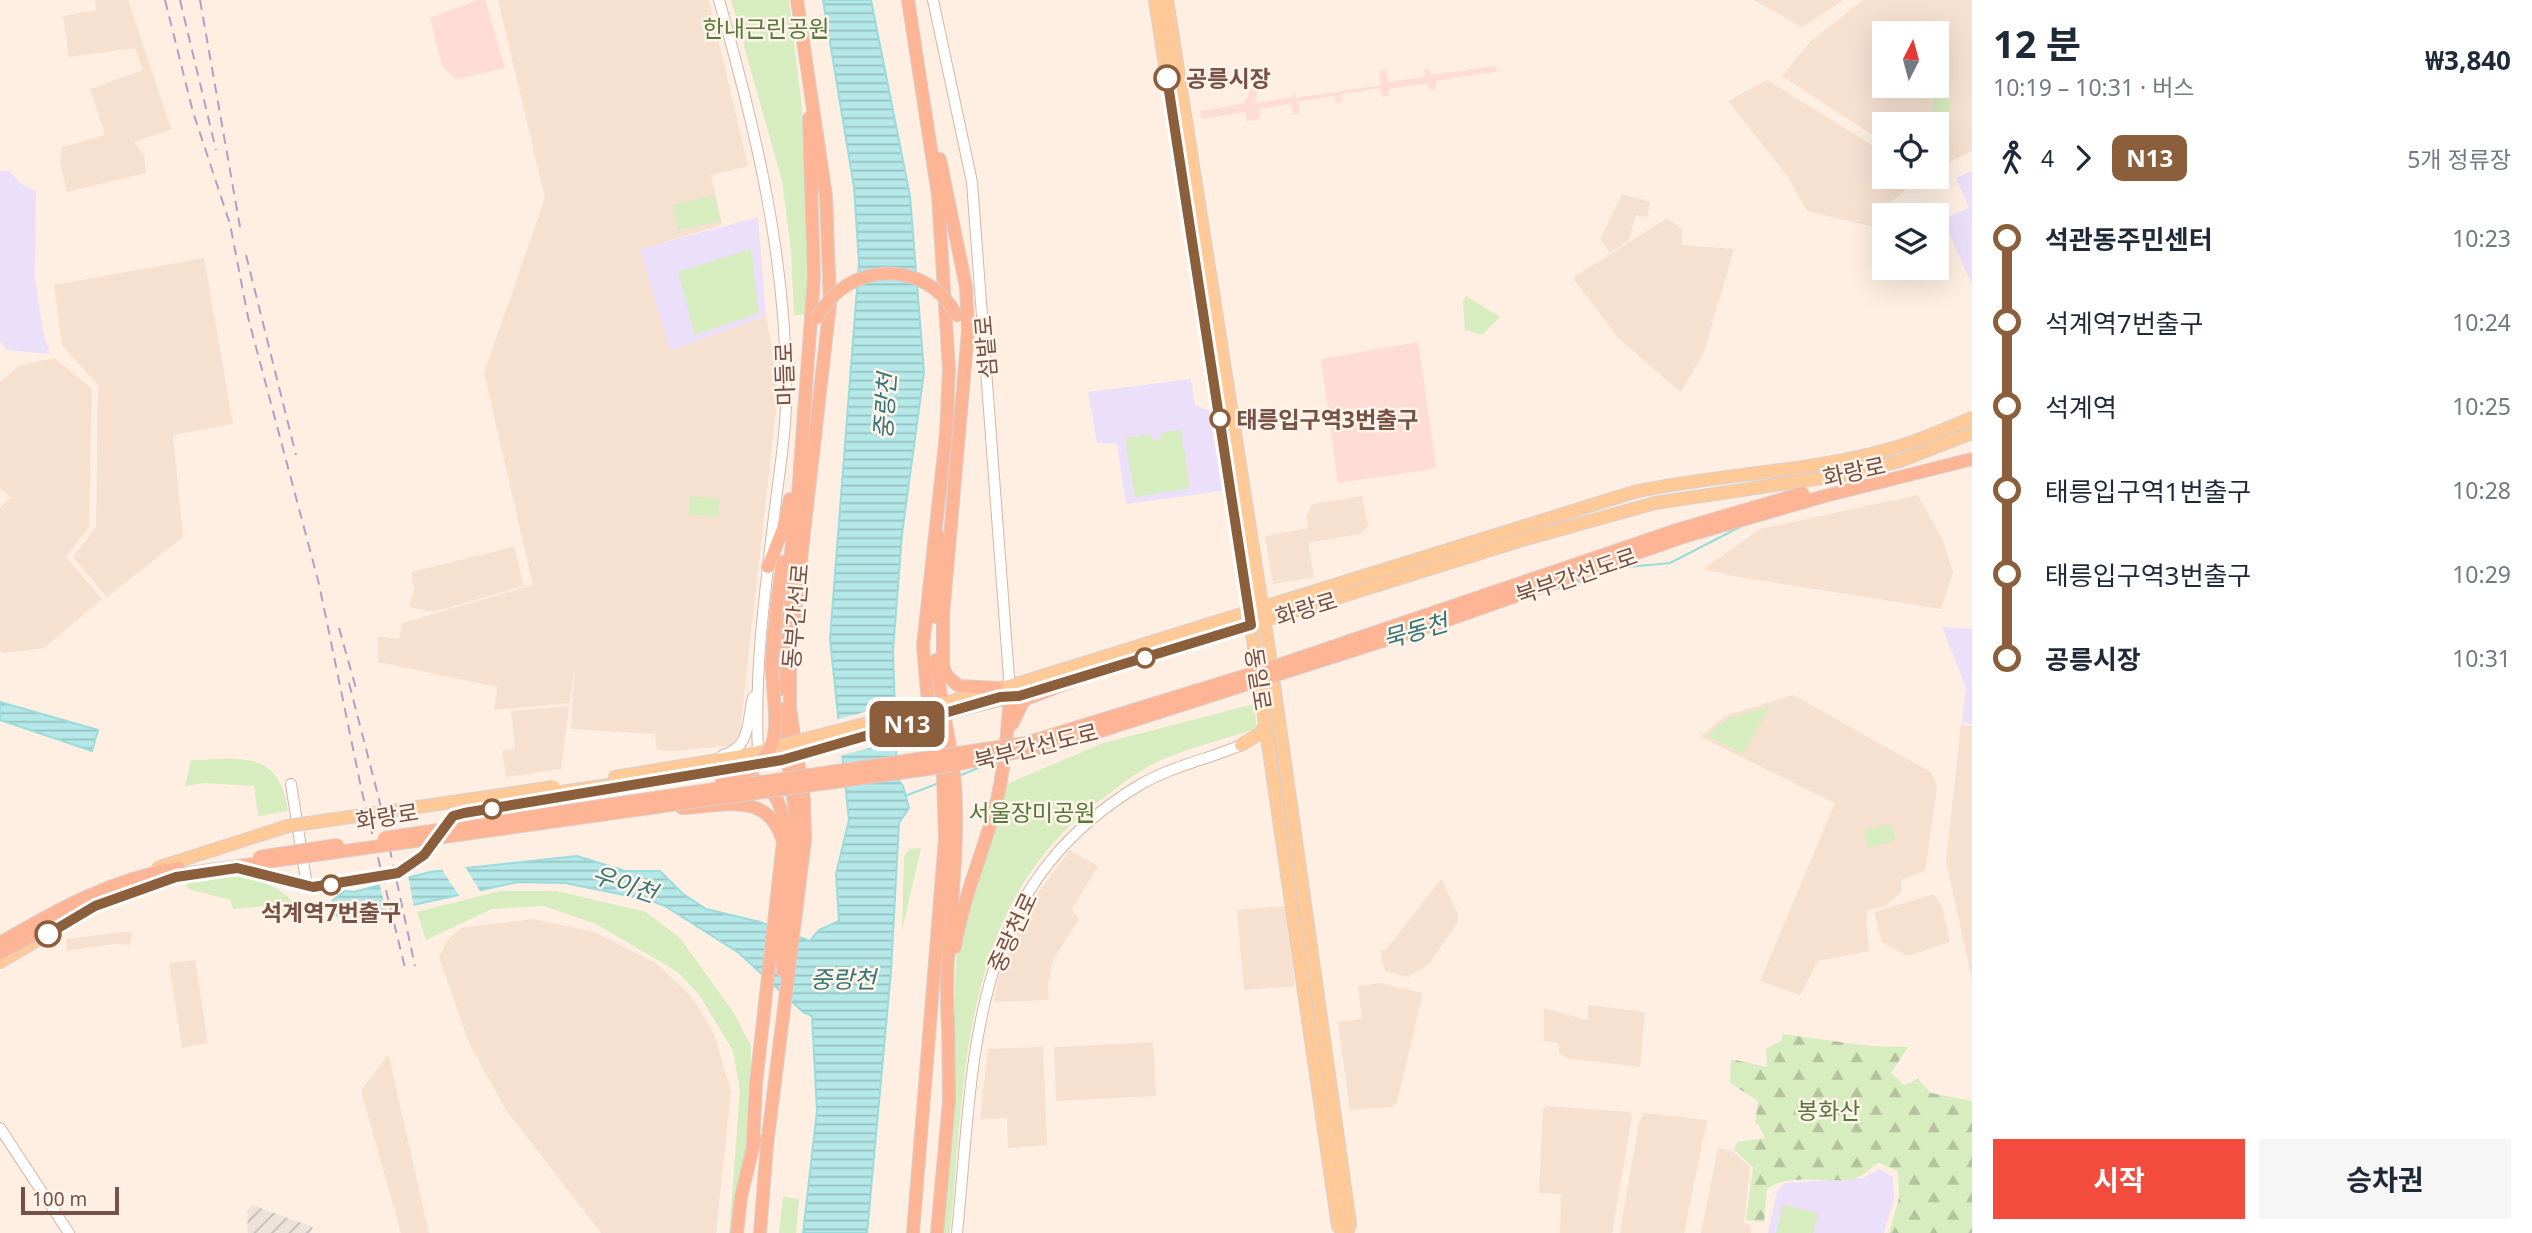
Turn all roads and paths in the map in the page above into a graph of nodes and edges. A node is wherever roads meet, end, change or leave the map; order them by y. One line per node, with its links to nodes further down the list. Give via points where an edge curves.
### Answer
1 (719, 0): 18 (main road, 마들로, via 766,186 776,260 786,401)
2 (797, 0): 7 (highway, 동부간선로)
3 (908, 0): 8 (highway)
4 (933, 0): 22 (main road, 섬밭로, via 972,182)
5 (1155, 0): 19 (main road, 동일로)
6 (1167, 0): 19 (main road, 동일로)
7 (810, 87): 9 (highway, via 815,244); 36 (highway, 동부간선로, via 827,208 830,304 790,656 790,709 805,821)
8 (925, 100): 10 (highway, via 951,202 966,287); 30 (highway, via 945,269 950,369 923,646 927,692)
9 (810, 346): 10 (highway, bridge, via 817,318 828,301 845,285 886,273 927,283 945,298 964,335); 12 (highway)
10 (966, 359): 16 (highway)
11 (1972, 418): 19 (main road, 화랑로, via 1898,447 1846,460 1633,492)
12 (802, 427): 17 (highway); 36 (highway, via 779,666 780,719 795,809)
13 (1972, 433): 19 (main road, 화랑로, via 1857,472 1655,503)
14 (1972, 451): 33 (highway, 북부간선도로, bridge, via 1714,518 1057,735)
15 (1972, 459): 33 (highway, 북부간선도로, bridge, via 1683,537 1443,621 1063,743 949,766)
16 (954, 483): 22 (highway, via 943,616 944,670 959,686); 30 (highway, via 935,601 934,651)
17 (791, 491): 18 (highway); 33 (highway, bridge, via 772,664 774,730 768,753 757,766 737,776)
18 (768, 567): 21 (main road, 마들로)
19 (1256, 616): 20 (main road, 화랑로); 22 (main road, 화랑로); 24 (main road, 동일로, bridge, via 1255,654); 37 (main road, 동일로, bridge, via 1269,650 1276,699)
20 (1088, 675): 22 (main road, 화랑로); 25 (highway, via 1024,701)
21 (757, 677): 28 (main road, 마들로); 29 (main road, via 744,743)
22 (1006, 690): 23 (main road, 화랑로); 25 (highway)
23 (946, 708): 28 (main road, 화랑로, bridge, via 779,746); 28 (main road, 화랑로, bridge, via 782,760)
24 (1266, 723): 26 (main road, via 1261,733); 27 (main road, 동일로)
25 (1009, 731): 44 (highway, bridge, via 997,800 957,932)
26 (1241, 745): 27 (main road); 53 (main road, 중랑천로, via 1172,768 1122,797 1066,844 1020,906 996,956 980,1022)
27 (1269, 747): 37 (main road, 동일로)
28 (758, 759): 29 (main road, 화랑로); 32 (highway, via 761,781)
29 (715, 765): 32 (highway); 34 (main road, 화랑로, bridge, via 288,826)
30 (948, 774): 38 (highway)
31 (291, 784): 35 (main road)
32 (767, 788): 36 (highway, via 780,806)
33 (636, 805): 39 (highway, 북부간선도로, bridge, via 151,872 96,890); 41 (highway, 북부간선도로, bridge, via 181,874 99,900); 47 (highway, bridge, via 742,804 764,813 779,831 783,861)
34 (160, 869): 39 (main road, 화랑로, via 83,899); 42 (main road, 화랑로)
35 (307, 886)
36 (795, 889): 40 (highway); 43 (highway, 동부간선로)
37 (1295, 892): 54 (main road, 동일로, via 1341,1203 1350,1224)
38 (945, 911): 44 (highway); 51 (highway)
39 (0, 944)
40 (781, 948): 43 (highway); 45 (highway)
41 (0, 953)
42 (0, 962)
43 (785, 989): 45 (highway, 동부간선로)
44 (948, 1025): 52 (highway, via 949,1101)
45 (769, 1077): 47 (highway); 50 (highway, 동부간선로)
46 (0, 1128): 48 (main road)
47 (753, 1145): 49 (highway)
48 (69, 1233)
49 (737, 1233)
50 (760, 1233)
51 (913, 1233)
52 (937, 1233)
53 (957, 1233)
54 (1345, 1233)

